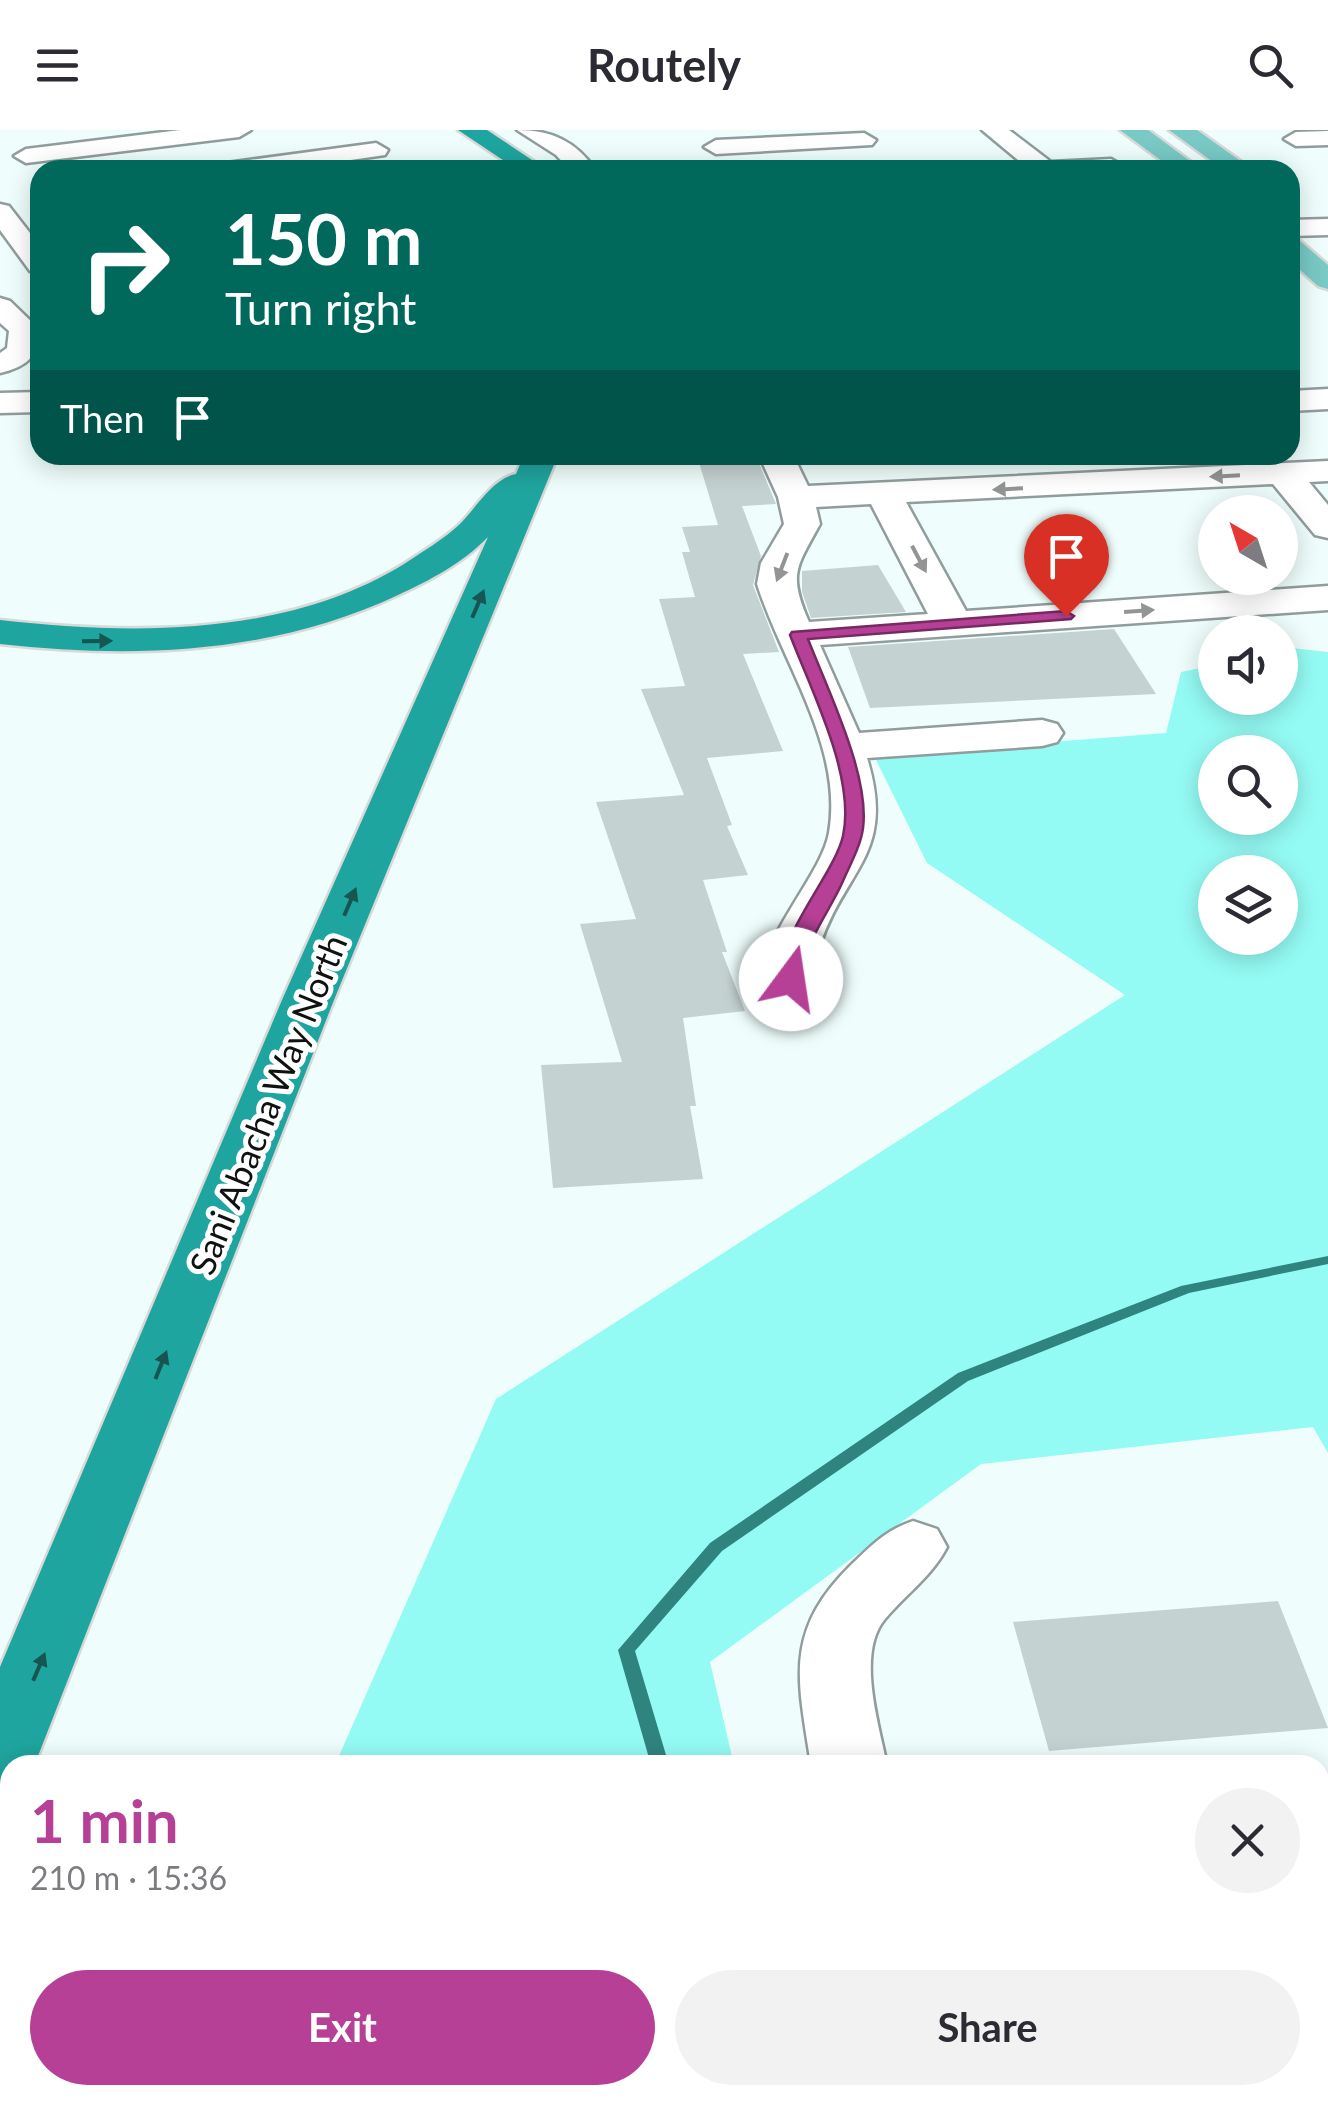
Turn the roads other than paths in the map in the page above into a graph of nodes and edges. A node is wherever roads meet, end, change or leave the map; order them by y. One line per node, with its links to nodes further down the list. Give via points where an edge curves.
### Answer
1 (66, 130): 2 (street)
2 (112, 130)
3 (239, 130): 15 (street)
4 (470, 130): 18 (highway)
5 (530, 130): 19 (street)
6 (1132, 130): 21 (main road)
7 (1181, 130): 22 (main road)
8 (998, 133): 9 (street); 20 (street)
9 (1034, 134)
10 (858, 135): 13 (street); 16 (street)
11 (1328, 138): 12 (street)
12 (1296, 140)
13 (716, 146)
14 (376, 150): 17 (street)
15 (14, 156)
16 (885, 159)
17 (302, 160)
18 (519, 160)
19 (574, 160)
20 (1032, 160)
21 (1176, 160)
22 (1226, 160)
23 (1300, 213): 26 (main road)
24 (18, 220): 28 (street)
25 (1300, 229): 26 (street)
26 (1326, 231): 27 (street)
27 (1300, 240)
28 (30, 245)
29 (1300, 253): 31 (main road)
30 (30, 267): 32 (street)
31 (1328, 280)
32 (0, 288)
33 (0, 307): 34 (street, via 24,328 24,350)
34 (0, 364)
35 (1328, 385): 36 (street)
36 (1300, 386)
37 (1328, 398): 38 (street)
38 (1300, 400)
39 (30, 402): 40 (street)
40 (0, 403)
41 (531, 465): 56 (highway, one-way to 41, via 83,641 185,638 293,621 385,589 453,548 501,505)
42 (535, 465): 62 (highway, Sani Abacha Way North, one-way to 42)
43 (781, 465): 52 (street)
44 (911, 465): 50 (street)
45 (1063, 465): 49 (street)
46 (1145, 467): 48 (street, one-way to 46); 49 (street)
47 (1328, 471): 48 (street)
48 (1282, 473): 53 (street)
49 (1077, 484): 50 (street, one-way to 50)
50 (929, 493): 51 (street)
51 (884, 495): 52 (street); 55 (street, one-way to 55)
52 (796, 497): 57 (street, one-way to 57, via 802,524 776,584)
53 (1328, 527)
54 (1328, 598): 55 (street, one-way to 54)
55 (954, 624): 57 (street)
56 (0, 632)
57 (798, 635): 59 (street)
58 (1042, 733): 59 (street)
59 (842, 747): 60 (street, via 852,835 793,953)
60 (789, 1005)
61 (913, 1547): 63 (street, via 850,1611 833,1669)
62 (0, 1755)
63 (847, 1755)

